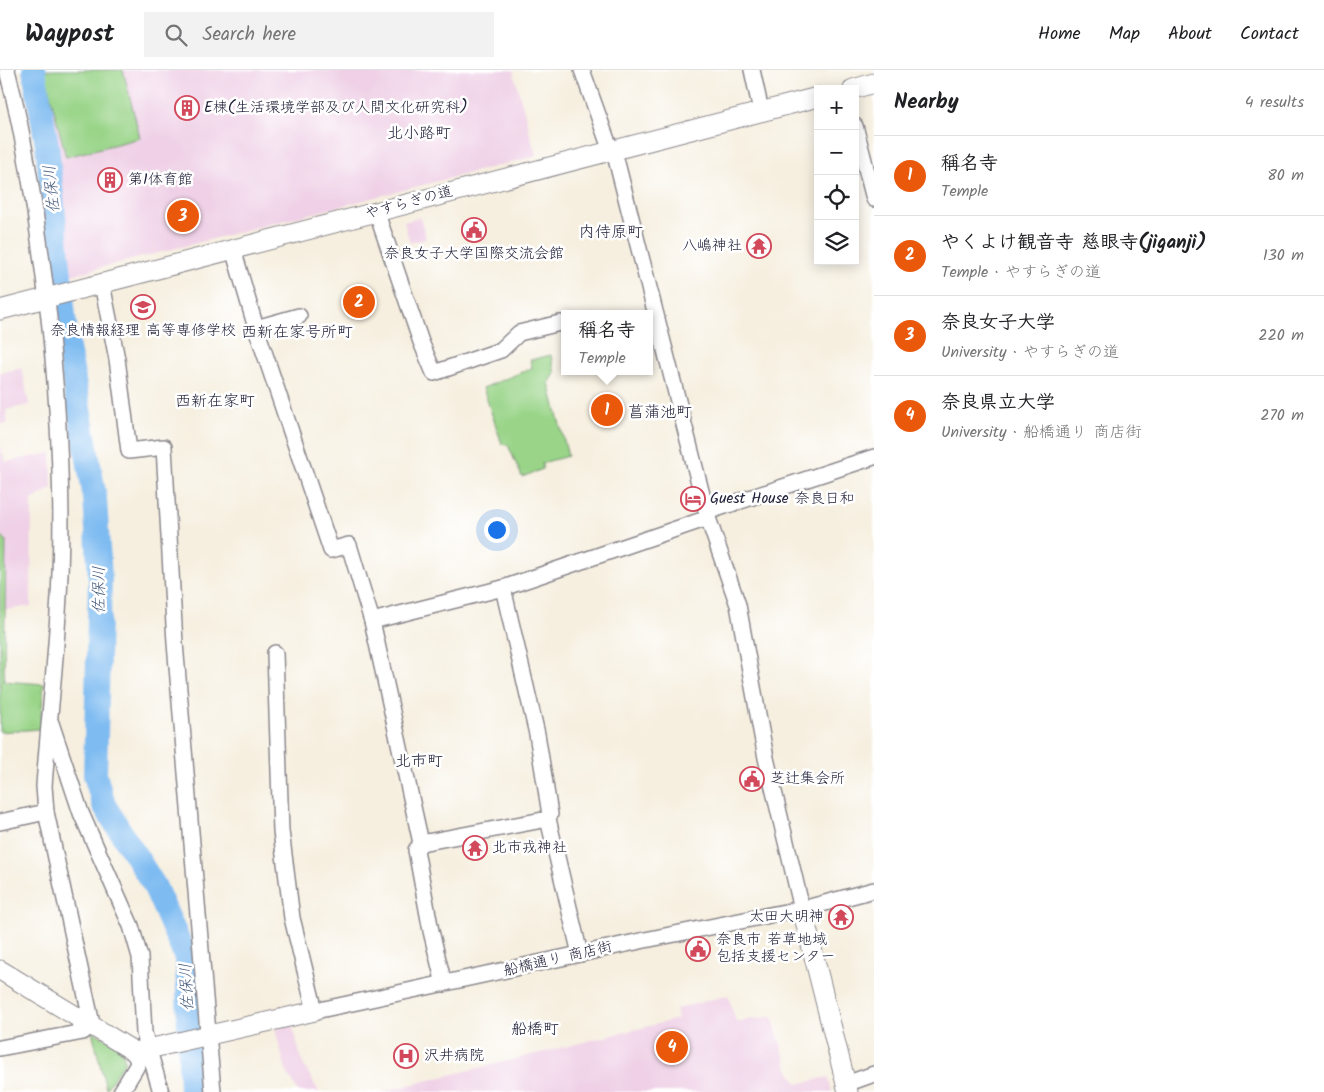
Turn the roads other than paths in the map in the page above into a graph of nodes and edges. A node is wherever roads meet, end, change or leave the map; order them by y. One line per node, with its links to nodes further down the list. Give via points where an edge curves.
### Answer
1 (7, 70): 14 (street, via 30,169)
2 (582, 70): 9 (street)
3 (752, 70): 7 (street)
4 (874, 83): 5 (street)
5 (859, 87)
6 (814, 98): 7 (street, やすらぎの道)
7 (761, 111): 9 (street, やすらぎの道)
8 (856, 130): 10 (street)
9 (611, 150): 11 (street, やすらぎの道); 20 (street, via 645,268)
10 (874, 199)
11 (376, 211): 12 (street, やすらぎの道); 17 (street, via 434,373 501,350 518,333)
12 (233, 249): 14 (street, やすらぎの道); 18 (street)
13 (104, 294): 36 (street, via 117,359 129,451 164,447 175,643)
14 (50, 296): 15 (street, やすらぎの道); 24 (street, via 60,538 58,612)
15 (0, 310)
16 (299, 316): 18 (street)
17 (560, 323)
18 (256, 328): 22 (street, via 331,550 349,545)
19 (874, 457): 20 (street)
20 (708, 515): 21 (street); 30 (street, via 738,605 766,758)
21 (503, 588): 22 (street); 26 (street, via 536,734 550,814)
22 (372, 621): 28 (street)
23 (275, 653): 34 (street, via 281,831 292,918)
24 (49, 717): 25 (street, via 44,786); 38 (street, via 81,812 131,926 140,957)
25 (46, 812): 27 (street); 35 (street)
26 (548, 819): 28 (street); 31 (street)
27 (0, 822)
28 (421, 843): 33 (street, via 416,850)
29 (874, 890): 30 (street, 船橋通り 商店街)
30 (802, 908): 31 (street, 船橋通り 商店街); 40 (street)
31 (580, 954): 33 (street, 船橋通り 商店街)
32 (0, 970): 35 (street)
33 (444, 984): 34 (street, 船橋通り 商店街)
34 (315, 1011): 36 (street)
35 (92, 1024): 37 (street, via 83,1032); 38 (street)
36 (207, 1036): 38 (street); 43 (street)
37 (0, 1048)
38 (142, 1050): 41 (street, via 138,1064); 42 (street)
39 (874, 1074): 40 (street)
40 (847, 1088)
41 (121, 1092)
42 (160, 1092)
43 (214, 1092)

